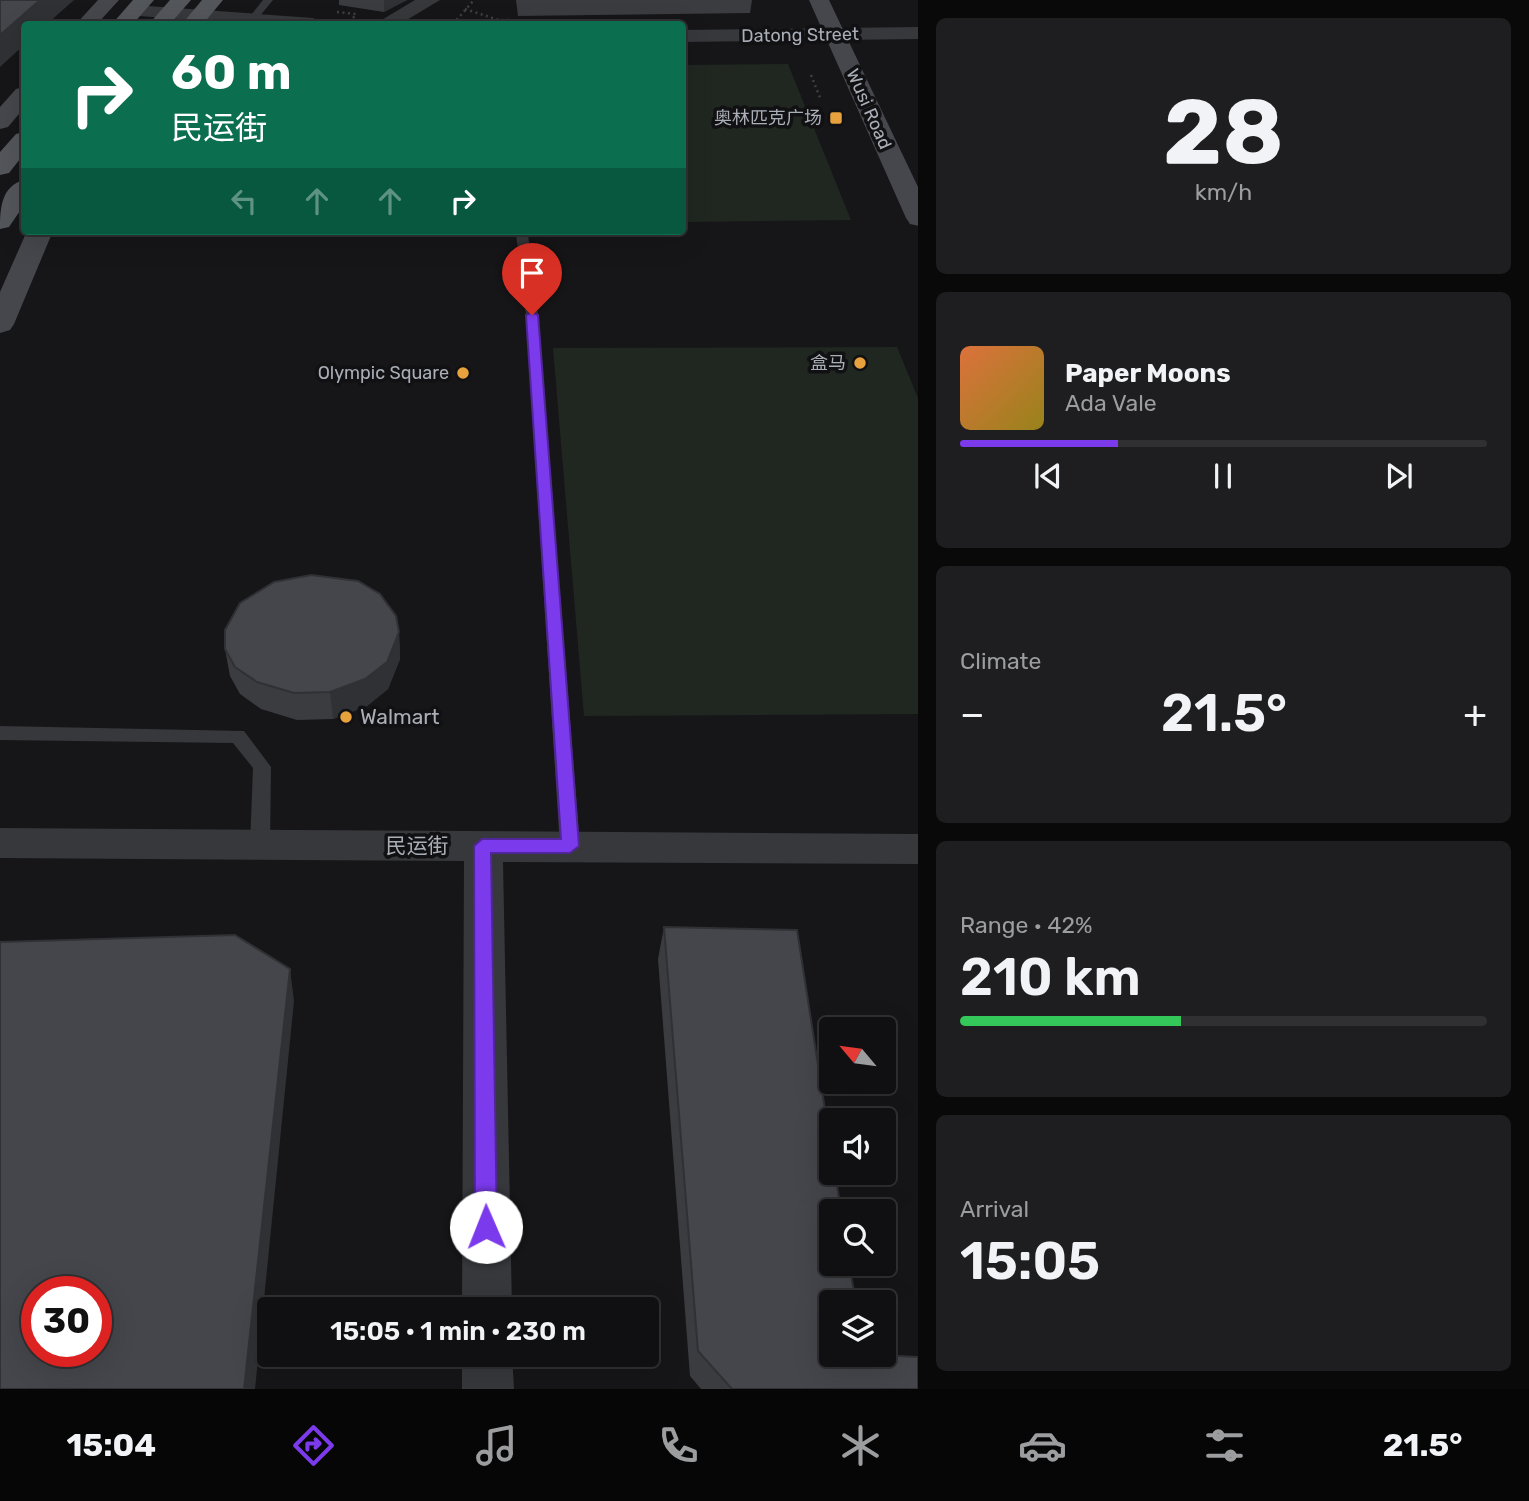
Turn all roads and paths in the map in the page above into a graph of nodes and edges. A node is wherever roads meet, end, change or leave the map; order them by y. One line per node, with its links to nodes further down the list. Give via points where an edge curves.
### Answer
1 (109, 0): 13 (main road)
2 (268, 0): 12 (lane)
3 (430, 0): 15 (street)
4 (474, 0): 6 (path)
5 (819, 0): 20 (main road, Wusi Road)
6 (464, 9): 16 (path); 17 (path)
7 (330, 11): 11 (path, via 356,14)
8 (133, 12): 9 (street)
9 (170, 13): 10 (street)
10 (201, 13): 12 (street)
11 (353, 18)
12 (252, 20): 14 (street)
13 (89, 21)
14 (267, 21)
15 (392, 21)
16 (455, 21)
17 (519, 21)
18 (686, 29): 20 (street, Datong Street)
19 (918, 33): 20 (street, Datong Street)
20 (836, 35): 27 (main road, Wusi Road)
21 (811, 75): 23 (path)
22 (21, 98): 24 (main road)
23 (821, 100)
24 (0, 122)
25 (21, 143): 26 (main road)
26 (0, 168)
27 (918, 218)
28 (38, 235): 30 (main road)
29 (522, 235): 35 (lane, via 532,315)
30 (0, 324)
31 (0, 733): 33 (lane, via 238,736 262,766)
32 (0, 843): 33 (street, 民运街)
33 (260, 845): 34 (street, 民运街)
34 (482, 846): 35 (street, 民运街); 37 (street)
35 (570, 846): 36 (street, 民运街)
36 (918, 849)
37 (487, 1297)
38 (487, 1367): 39 (street)
39 (488, 1389)

